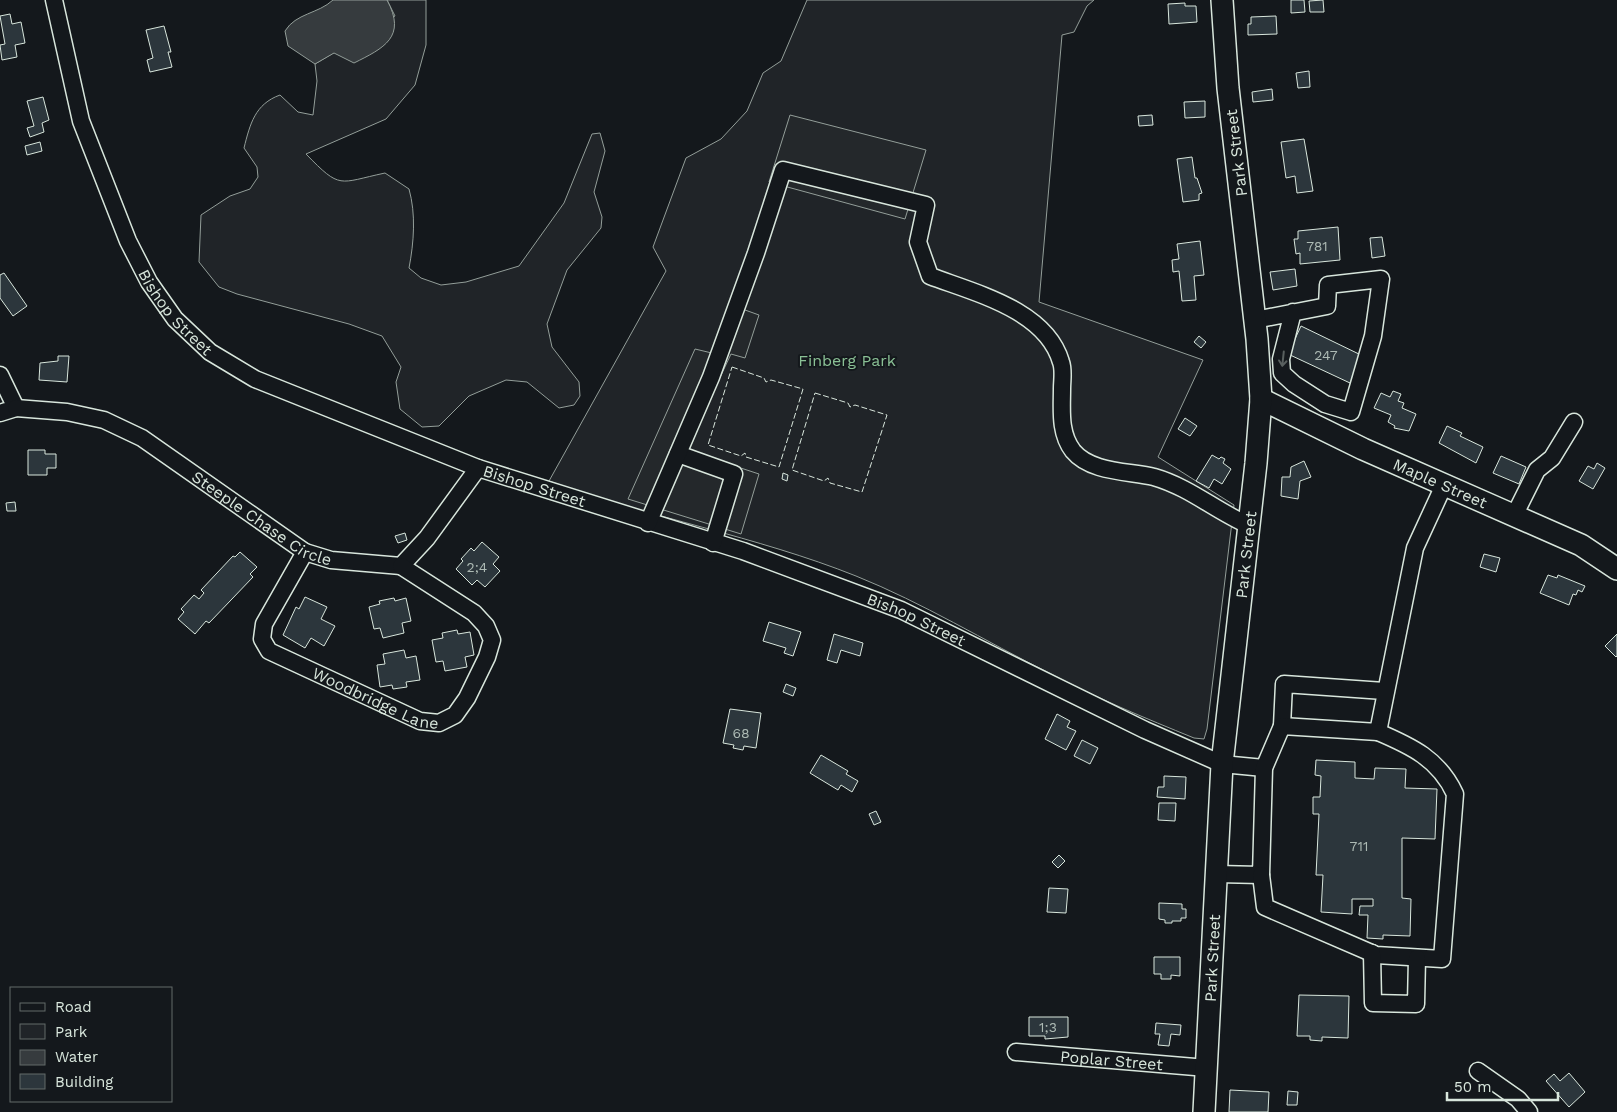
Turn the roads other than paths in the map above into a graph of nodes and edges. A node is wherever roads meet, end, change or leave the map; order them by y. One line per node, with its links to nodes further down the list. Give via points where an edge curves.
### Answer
1 (54, 0): 11 (street, Bishop Street, via 82,121 128,241 149,282 175,319 210,352 255,379)
2 (1222, 0): 4 (main road, Park Street, via 1228,88)
3 (1293, 312): 3 (street, one-way to 3, via 1281,359 1282,373 1325,404 1351,412 1373,336 1381,279 1328,285 1327,306); 4 (street)
4 (1255, 320): 6 (main road, Park Street)
5 (0, 375): 7 (street)
6 (1261, 399): 12 (main road, Maple Street); 15 (main road, Park Street)
7 (16, 408): 8 (street, Steeple Chase Circle); 17 (street, Steeple Chase Circle, via 68,412 104,420 142,438)
8 (0, 413)
9 (1574, 422): 13 (street, via 1552,458 1537,470)
10 (678, 454): 14 (street); 15 (street, via 711,377 783,170 926,205 918,242 930,276 983,294 1017,311 1041,331 1062,362 1064,434 1074,452 1105,468 1154,477 1181,488); 16 (street, via 734,474)
11 (478, 468): 14 (street, Bishop Street); 18 (street, via 427,538)
12 (1444, 485): 13 (main road, Maple Street); 20 (street, via 1415,548)
13 (1514, 516): 19 (main road, Maple Street, via 1582,545)
14 (648, 523): 16 (street, Bishop Street)
15 (1248, 525): 23 (main road, Park Street)
16 (713, 543): 23 (street, Bishop Street, via 901,610 1145,730)
17 (305, 552): 18 (street, Steeple Chase Circle, via 331,560); 18 (street, Woodbridge Lane, via 264,624 262,639 269,651 420,721 439,723 455,716 467,698 492,640 486,626 474,613)
18 (401, 566)
19 (1617, 569)
20 (1384, 691): 21 (street, via 1284,684); 22 (street)
21 (1282, 726): 22 (street); 24 (street)
22 (1378, 732): 28 (street, via 1415,748 1447,777 1455,794 1442,959)
23 (1222, 764): 24 (street, Bishop Street); 25 (main road, Park Street)
24 (1264, 768): 26 (street)
25 (1217, 874): 26 (street); 30 (main road, Park Street)
26 (1260, 875): 27 (street, via 1265,908)
27 (1372, 953): 28 (street); 28 (street, via 1373,1003 1416,1004)
28 (1417, 958)
29 (1016, 1052): 30 (street, Poplar Street)
30 (1207, 1068): 32 (main road, Park Street)
31 (1478, 1071): 33 (street, via 1518,1098)
32 (1204, 1112)
33 (1529, 1112)

